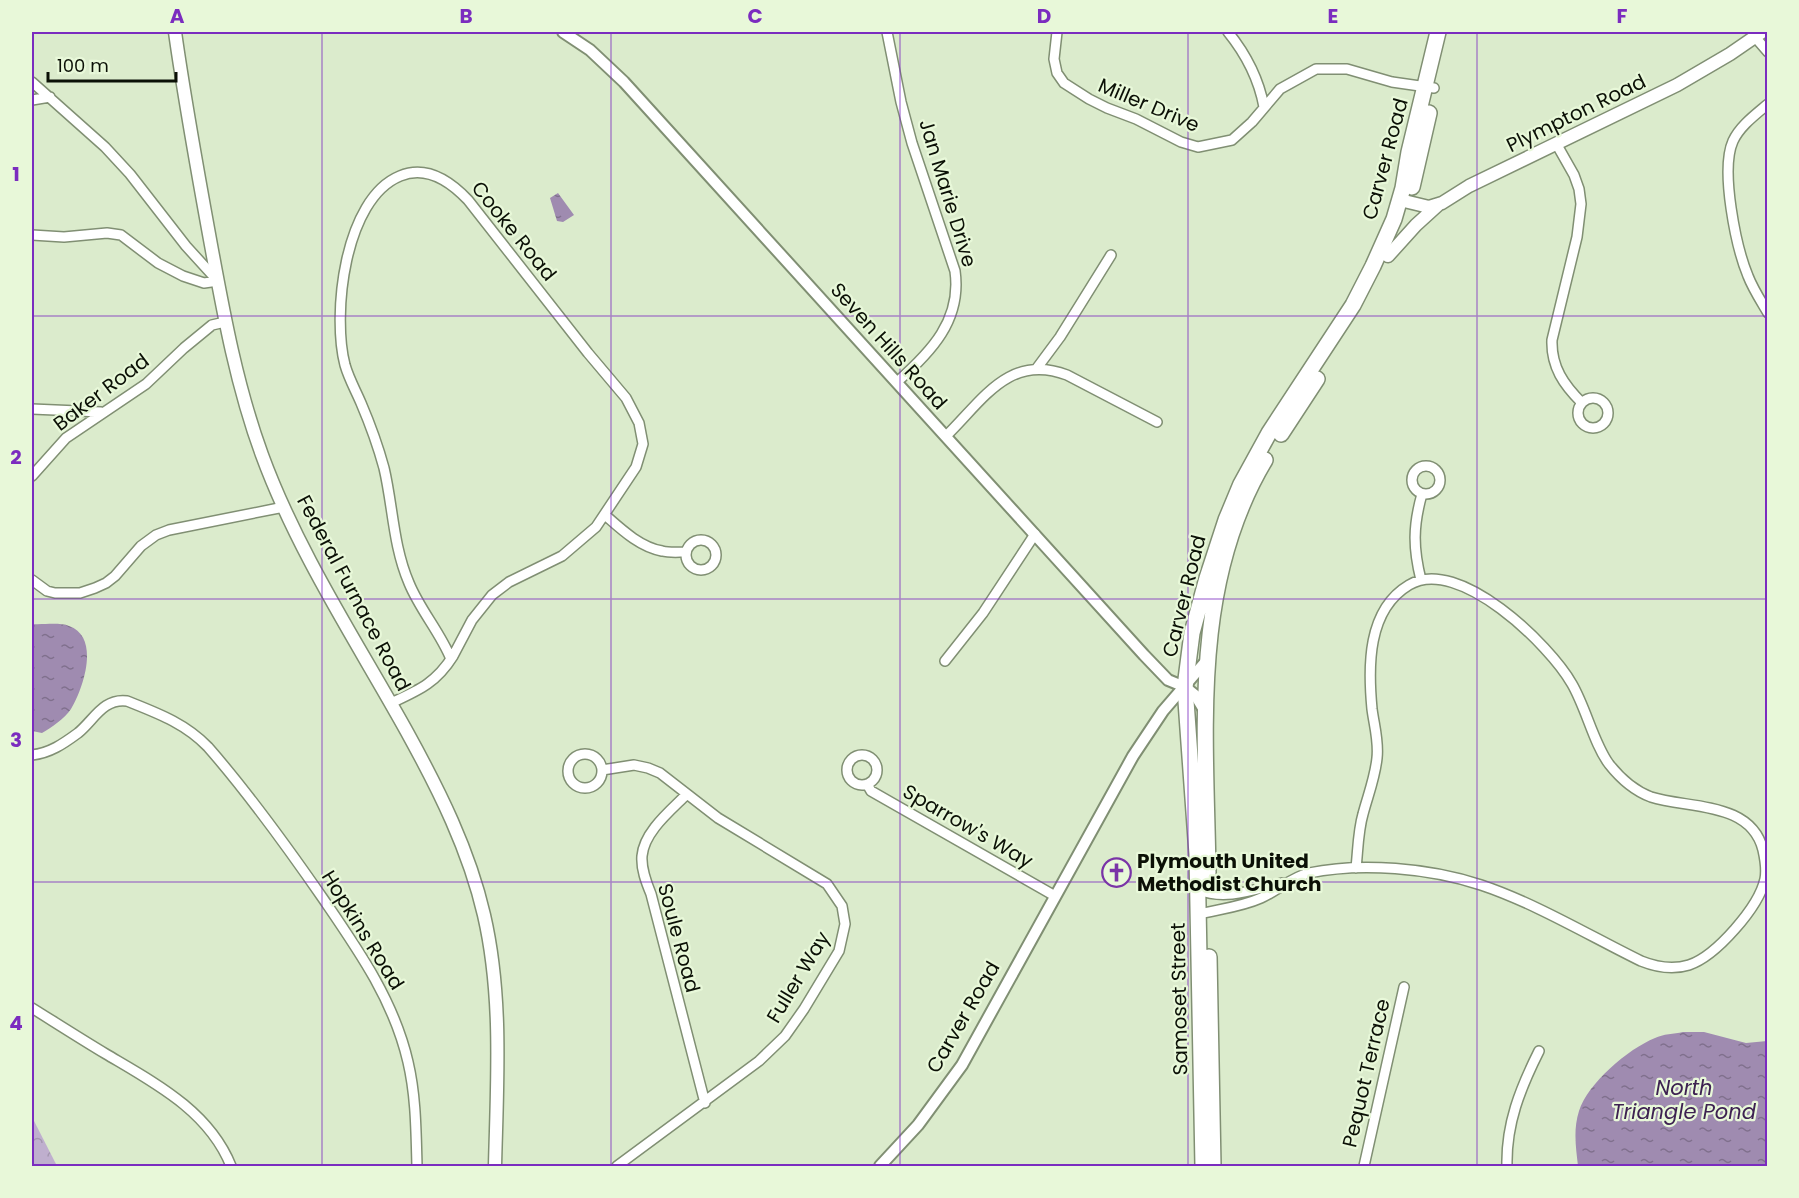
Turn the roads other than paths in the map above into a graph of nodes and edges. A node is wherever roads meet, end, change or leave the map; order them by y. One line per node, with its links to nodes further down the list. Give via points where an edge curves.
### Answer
1 (174, 32): 22 (main road, Federal Furnace Road)
2 (563, 32): 26 (street, Seven Hills Road, via 590,50 624,82)
3 (887, 32): 26 (street, Jan Marie Drive, via 912,143 957,285 953,311 938,340)
4 (1057, 32): 15 (street, Miller Drive, via 1054,59 1064,83 1089,99 1181,142 1198,147 1232,140)
5 (1228, 32): 15 (street, via 1260,88)
6 (1438, 32): 11 (highway, Carver Road)
7 (1448, 32): 11 (highway, Carver Road)
8 (1758, 34): 9 (street); 16 (main road, Plympton Road, via 1685,81)
9 (1767, 52)
10 (32, 82): 12 (street)
11 (1430, 86): 15 (street, Miller Drive, via 1392,82 1347,69 1316,69 1280,89); 17 (highway, Carver Road)
12 (50, 97): 13 (street); 22 (street, via 130,174)
13 (32, 100)
14 (1767, 104): 23 (street, via 1734,138 1726,178 1744,265)
15 (1264, 107)
16 (1557, 145): 18 (main road, Plympton Road, via 1468,186); 27 (street, via 1574,175 1581,204 1552,350 1562,380)
17 (1404, 201): 18 (main road, via 1429,207); 21 (highway, Carver Road); 43 (highway, Carver Road, via 1358,296 1269,433 1236,495 1198,606)
18 (1442, 203): 21 (main road, Plympton Road)
19 (32, 235): 22 (street, via 121,235 183,276 204,283)
20 (1112, 255): 25 (street)
21 (1388, 256): 41 (highway, Carver Road, via 1367,301 1276,441 1244,503 1218,583)
22 (218, 281): 24 (main road, Federal Furnace Road)
23 (1767, 313)
24 (225, 322): 29 (street, Baker Road, via 212,325 146,384); 34 (main road, Federal Furnace Road, via 245,403)
25 (1037, 369): 30 (street, via 1053,369 1067,375); 31 (street, via 1024,370 1000,382)
26 (897, 382): 31 (street, Seven Hills Road)
27 (1582, 403)
28 (32, 409): 29 (street)
29 (104, 412): 32 (street, Baker Road, via 66,438)
30 (1157, 422)
31 (946, 436): 36 (street, Seven Hills Road)
32 (32, 476)
33 (1422, 494): 39 (street, via 1415,528)
34 (284, 507): 38 (street, via 156,535 106,583 81,593 47,591); 44 (main road, Federal Furnace Road)
35 (605, 515): 37 (street, via 647,546 664,552); 40 (street, Cooke Road, via 562,556 509,582 492,595 472,620); 40 (street, Cooke Road, via 642,451 639,423 626,398 460,190 426,173 408,173 391,180 370,201 352,240 342,293 342,345 348,374 383,466 402,566)
36 (1035, 534): 42 (street); 43 (street, Seven Hills Road, via 1168,680)
37 (686, 552)
38 (32, 580)
39 (1421, 580): 50 (street, via 1392,599 1374,639 1370,680 1378,751 1362,816); 50 (street, via 1440,580 1469,590 1521,625 1567,676 1616,772 1652,797 1724,811 1742,820 1761,844 1765,878 1748,911 1719,944 1698,961 1668,967 1641,961 1480,885 1409,871)
40 (451, 658): 44 (street, Cooke Road, via 426,687)
41 (1207, 660): 43 (street); 45 (highway, Carver Road)
42 (945, 661)
43 (1185, 687): 45 (street, Seven Hills Road); 52 (highway, Samoset Street); 53 (street, Carver Road, via 1163,711 1133,756)
44 (391, 703): 61 (main road, Federal Furnace Road, via 458,832 484,915 498,1044)
45 (1204, 710): 52 (highway, Samoset Street)
46 (32, 755): 60 (street, Hopkins Road, via 57,747 117,700 170,719 196,735 219,759 278,834 388,1001 412,1083)
47 (602, 770): 49 (street, Fuller Way, via 648,768 666,777)
48 (867, 784): 53 (street, Sparrow's Way, via 871,791)
49 (686, 795): 58 (street, Soule Road, via 656,827 642,856); 58 (street, Fuller Way, via 731,827 820,877 838,898 845,924 838,951 785,1036)
50 (1356, 868): 51 (street, via 1306,874)
51 (1294, 880): 52 (street, via 1231,895); 54 (street, via 1260,899)
52 (1204, 892): 54 (highway, Samoset Street)
53 (1055, 896): 63 (street, Carver Road, via 962,1065 918,1125)
54 (1204, 913): 64 (highway, Samoset Street); 65 (highway, Samoset Street)
55 (1404, 987): 66 (street, Pequot Terrace)
56 (32, 1008): 59 (street, via 180,1101 211,1130)
57 (1539, 1051): 67 (street, via 1510,1121)
58 (705, 1103): 62 (street, Fuller Way)
59 (231, 1167)
60 (417, 1167)
61 (495, 1167)
62 (617, 1167)
63 (880, 1167)
64 (1203, 1167)
65 (1214, 1167)
66 (1364, 1167)
67 (1507, 1167)

